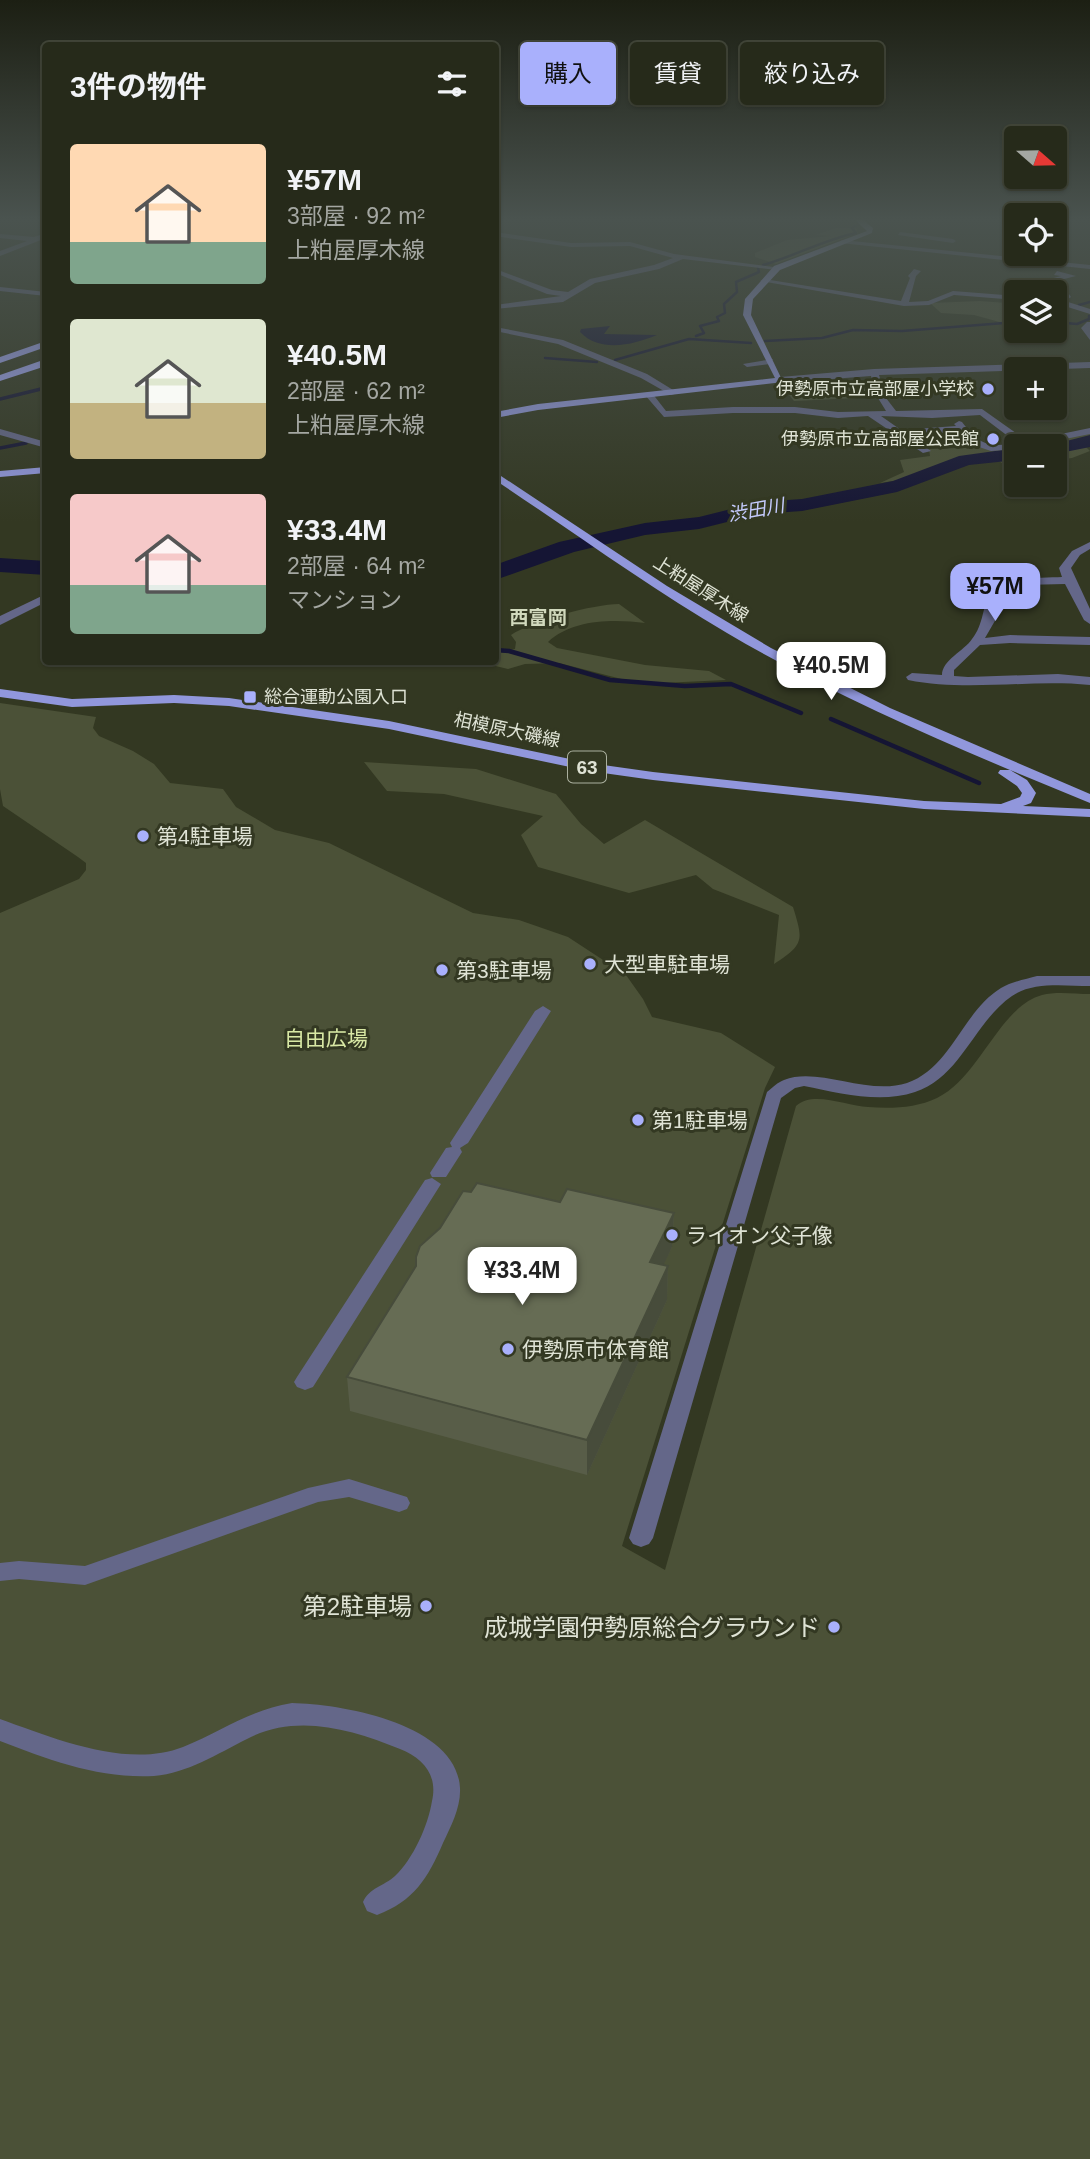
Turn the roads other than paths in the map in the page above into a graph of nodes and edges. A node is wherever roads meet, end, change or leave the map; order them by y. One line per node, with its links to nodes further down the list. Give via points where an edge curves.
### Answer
1 (750, 321): 7 (main road)
2 (1090, 324): 4 (street, via 1086,328)
3 (499, 330): 14 (street, via 560,342)
4 (1090, 338)
5 (42, 345): 6 (highway)
6 (0, 360)
7 (770, 361): 9 (street); 13 (main road)
8 (42, 363): 12 (highway)
9 (747, 364)
10 (1090, 365): 11 (street)
11 (874, 372): 13 (street, via 812,373); 18 (street)
12 (0, 378)
13 (780, 380): 14 (main road)
14 (674, 393): 15 (main road)
15 (649, 396): 16 (street, via 664,414 733,410); 17 (main road)
16 (870, 413): 18 (street); 23 (street)
17 (499, 414)
18 (893, 414): 19 (street)
19 (948, 414): 20 (street); 24 (street, via 982,412)
20 (959, 429): 23 (street); 27 (street, via 984,447)
21 (1090, 430): 25 (street)
22 (0, 432): 26 (street)
23 (898, 433): 28 (street)
24 (1012, 434)
25 (1067, 435)
26 (42, 444)
27 (1004, 445)
28 (926, 450)
29 (42, 470): 30 (main road)
30 (0, 474)
31 (499, 478): 33 (main road, 上粕屋厚木線)
32 (499, 488): 33 (main road, 上粕屋厚木線)
33 (572, 531): 35 (main road, 上粕屋厚木線)
34 (1089, 546): 36 (street, via 1076,553 1065,568)
35 (598, 549): 46 (main road, 上粕屋厚木線, via 649,592 754,655); 47 (main road, 上粕屋厚木線, via 768,652 873,704)
36 (1069, 580): 38 (street); 41 (street, via 1021,582 1001,590)
37 (42, 599): 39 (street)
38 (1090, 620)
39 (0, 621)
40 (1090, 641): 41 (street)
41 (977, 642): 43 (street, via 948,668)
42 (912, 677): 43 (street)
43 (948, 680): 44 (street)
44 (1090, 681)
45 (0, 693): 49 (main road, 相模原大磯線 / 63, via 72,703 229,702 389,725 602,769)
46 (1005, 773): 48 (main road, 上粕屋厚木線); 49 (main road, via 1028,789 1026,800)
47 (1090, 799)
48 (1090, 805)
49 (980, 808): 50 (main road, 相模原大磯線 / 63)
50 (1090, 813)
51 (1090, 981): 55 (street, via 1037,981 1007,991 935,1074 909,1088 865,1092 804,1082 789,1084 773,1096)
52 (543, 1012): 53 (street)
53 (305, 1382)
54 (399, 1503): 56 (street, via 349,1489 316,1494 85,1576)
55 (641, 1538)
56 (0, 1572)
57 (0, 1730): 58 (street, via 73,1755 138,1765 179,1760 249,1725 287,1714 339,1718 420,1745 432,1753 445,1774 447,1802 419,1866 402,1888)
58 (377, 1902)

